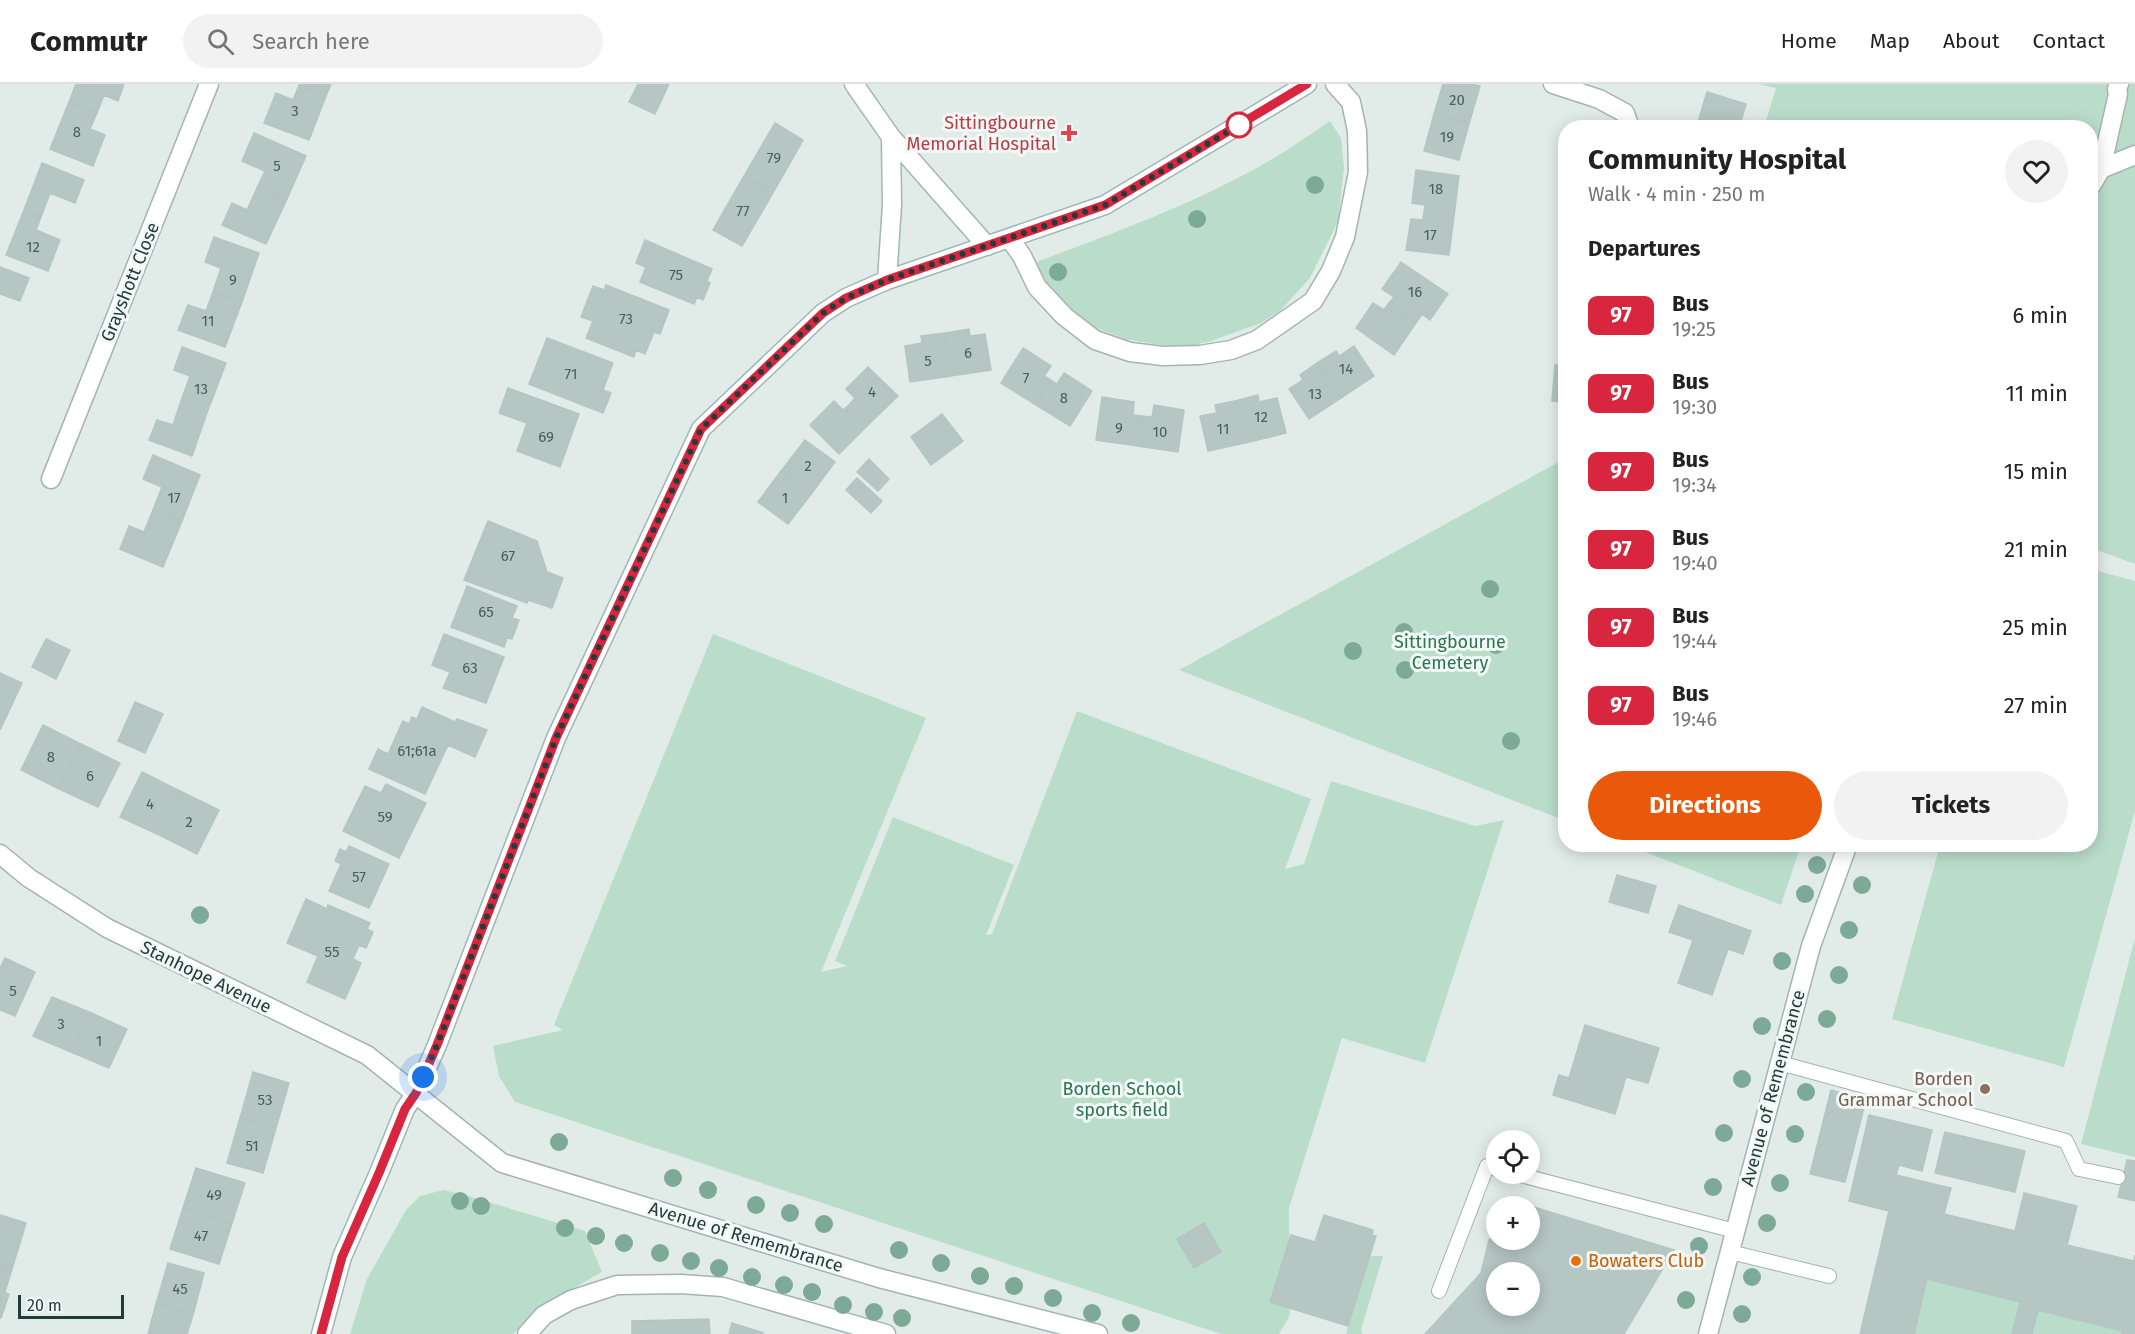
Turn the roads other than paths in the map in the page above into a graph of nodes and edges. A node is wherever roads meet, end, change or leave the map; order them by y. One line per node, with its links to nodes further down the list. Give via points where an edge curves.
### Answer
1 (209, 84): 15 (street, Grayshott Close)
2 (854, 84): 8 (street)
3 (1307, 84): 12 (street, via 1105,205)
4 (1335, 84): 12 (street, via 1351,102 1357,131 1358,172 1345,237 1312,302 1257,340 1231,350 1163,356 1130,352 1095,340 1064,316 1037,287)
5 (1553, 84): 7 (street, via 1599,99 1625,113)
6 (2119, 84): 10 (street)
7 (1627, 120)
8 (891, 137): 13 (street); 14 (street)
9 (2135, 155): 10 (street)
10 (2101, 169): 11 (street)
11 (2098, 174)
12 (1010, 238): 13 (street)
13 (987, 246): 14 (street)
14 (887, 280): 19 (street, via 823,313 701,429 556,738)
15 (51, 479)
16 (1845, 852): 18 (street, Avenue of Remembrance, via 1811,946)
17 (0, 854): 19 (street, Stanhope Avenue, via 29,878 107,928 367,1055)
18 (1780, 1063): 21 (lane, via 2066,1141 2079,1169); 23 (street, Avenue of Remembrance)
19 (416, 1093): 27 (street, Avenue of Remembrance, via 502,1163 879,1278); 28 (street, via 405,1109 342,1257)
20 (1486, 1169): 26 (lane)
21 (2118, 1177)
22 (1540, 1180): 23 (lane)
23 (1735, 1231): 24 (street, Avenue of Remembrance)
24 (1730, 1252): 25 (lane); 32 (street, Avenue of Remembrance)
25 (1829, 1276)
26 (1439, 1291)
27 (1071, 1330): 31 (street, Avenue of Remembrance)
28 (321, 1334)
29 (527, 1334): 30 (street, via 544,1315 594,1292 617,1285 681,1284 723,1287)
30 (886, 1334)
31 (1098, 1334)
32 (1708, 1334)

